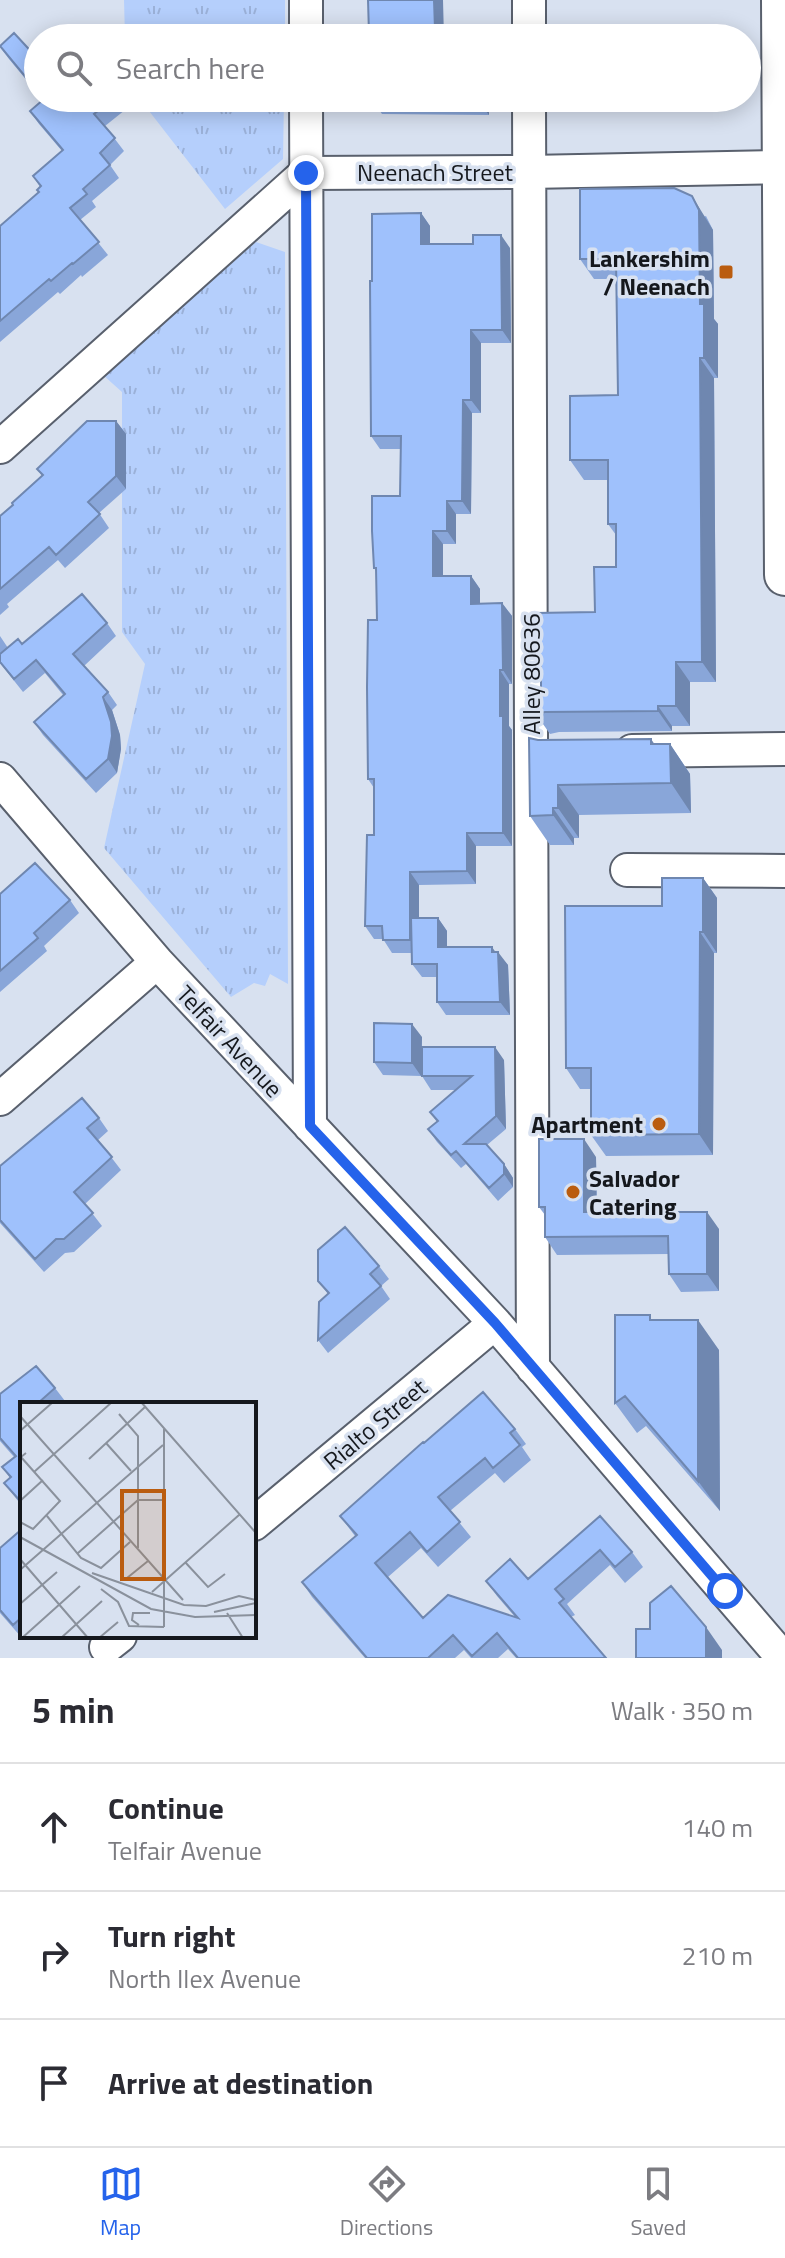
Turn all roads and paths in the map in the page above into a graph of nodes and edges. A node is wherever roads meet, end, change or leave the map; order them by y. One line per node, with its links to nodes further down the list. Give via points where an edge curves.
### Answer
1 (306, 0): 4 (street)
2 (529, 0): 5 (street)
3 (782, 0): 8 (main road)
4 (306, 24)
5 (529, 24)
6 (306, 112): 10 (street)
7 (529, 112): 9 (street, Alley 80636)
8 (783, 167): 9 (street, Neenach Street); 12 (main road)
9 (529, 172): 10 (street, Neenach Street); 23 (street, Alley 80636)
10 (306, 173): 11 (street); 21 (street)
11 (0, 447)
12 (785, 479): 13 (main road)
13 (785, 575)
14 (785, 749): 15 (street)
15 (604, 751)
16 (0, 779): 19 (street, Telfair Avenue)
17 (627, 870): 18 (street)
18 (785, 871)
19 (157, 962): 20 (street); 21 (street, Telfair Avenue)
20 (0, 1099)
21 (310, 1126): 22 (street, Telfair Avenue)
22 (495, 1323): 23 (street, Telfair Avenue); 24 (street, Rialto Street)
23 (533, 1368): 25 (street, Telfair Avenue)
24 (256, 1522)
25 (783, 1658)

